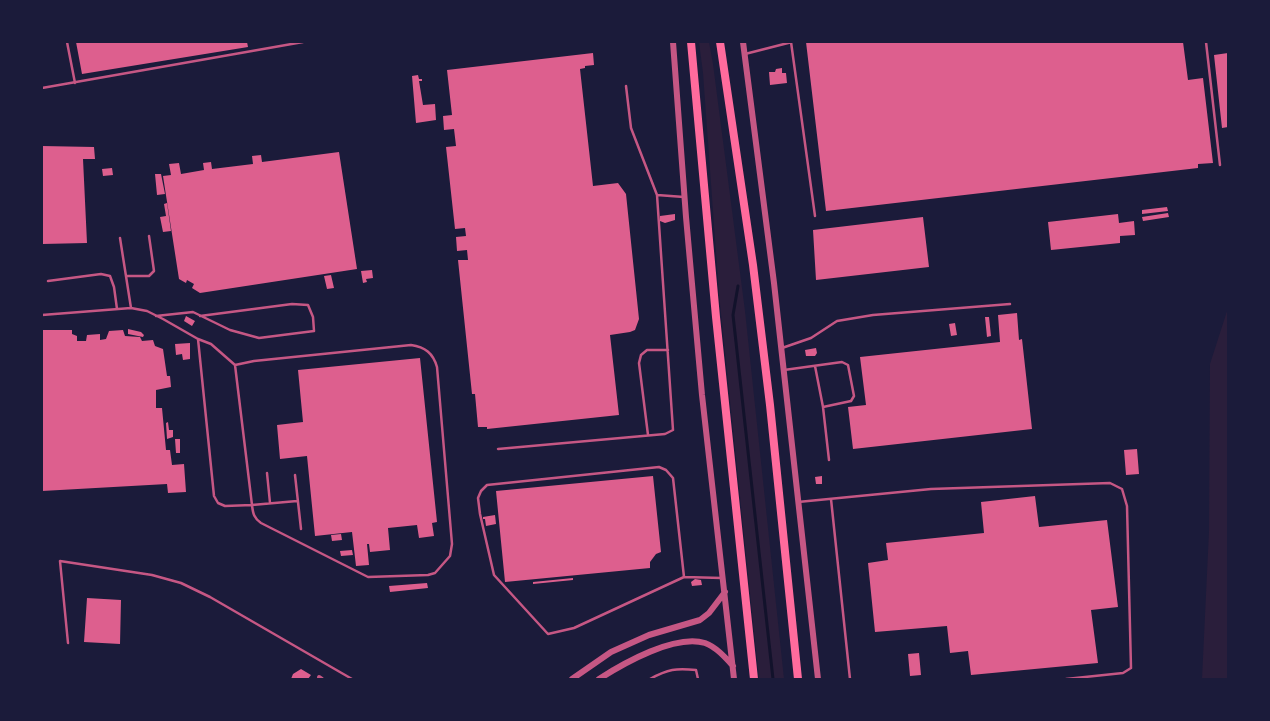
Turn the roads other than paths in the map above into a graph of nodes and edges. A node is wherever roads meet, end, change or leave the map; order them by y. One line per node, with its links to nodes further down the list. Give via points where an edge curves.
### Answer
1 (67, 42): 10 (lane)
2 (303, 42): 10 (lane)
3 (673, 42): 15 (street)
4 (691, 42): 56 (highway, via 715,310)
5 (720, 42): 57 (highway, via 754,273)
6 (743, 42): 9 (street)
7 (792, 42): 9 (lane); 16 (lane)
8 (1206, 42): 13 (lane)
9 (744, 54): 28 (street)
10 (75, 83): 12 (lane)
11 (626, 86): 14 (lane, via 631,128)
12 (42, 88)
13 (1220, 165)
14 (657, 195): 15 (lane); 29 (lane)
15 (684, 197): 46 (street, via 702,395)
16 (815, 216)
17 (149, 236): 19 (lane, via 154,272 149,276)
18 (120, 238): 19 (lane)
19 (126, 276): 22 (lane)
20 (48, 281): 23 (lane, via 101,274 110,276)
21 (1010, 304): 28 (lane, via 873,315 837,322 811,338)
22 (132, 308): 23 (lane); 25 (lane)
23 (117, 309): 24 (lane)
24 (42, 315)
25 (156, 316): 26 (lane, via 192,312); 27 (lane)
26 (200, 316): 26 (lane, via 230,330 259,338 314,331 308,304)
27 (198, 339): 30 (lane, via 211,344); 43 (lane, via 214,496 218,503 226,506)
28 (781, 349): 32 (street)
29 (668, 350): 34 (lane, via 673,430 665,434); 34 (lane, via 647,350 641,355 639,363)
30 (235, 365): 43 (lane); 43 (lane, via 411,345 425,349 431,354 437,367 452,551 435,573 368,577 261,523 255,519)
31 (815, 366): 32 (lane); 33 (lane); 33 (lane, via 842,362 848,365 854,396 851,401)
32 (783, 370): 41 (street)
33 (823, 407): 36 (lane)
34 (648, 435): 35 (lane)
35 (498, 449)
36 (829, 460)
37 (267, 473): 42 (lane)
38 (295, 475): 40 (lane)
39 (831, 498): 41 (lane); 59 (lane); 60 (lane, via 931,489 1101,483 1110,483 1122,489 1127,506 1131,668 1123,673)
40 (298, 501): 42 (lane); 44 (lane)
41 (798, 502): 58 (street)
42 (270, 503): 43 (lane)
43 (252, 505)
44 (301, 529)
45 (684, 577): 45 (lane, via 574,628 548,634 494,575 478,498 487,485 659,467 673,478); 46 (lane)
46 (724, 578): 47 (street)
47 (725, 592): 49 (street); 51 (street, via 709,613 700,620 649,635 611,652)
48 (68, 643): 50 (lane, via 60,561 152,575 181,583)
49 (733, 666): 52 (street, via 720,652 705,643 688,642 654,650 622,664); 55 (street)
50 (352, 679)
51 (572, 679)
52 (599, 679)
53 (650, 679): 54 (lane, via 675,668 696,670)
54 (698, 679)
55 (734, 679)
56 (754, 679)
57 (798, 679)
58 (818, 679)
59 (850, 679)
60 (1066, 679)

